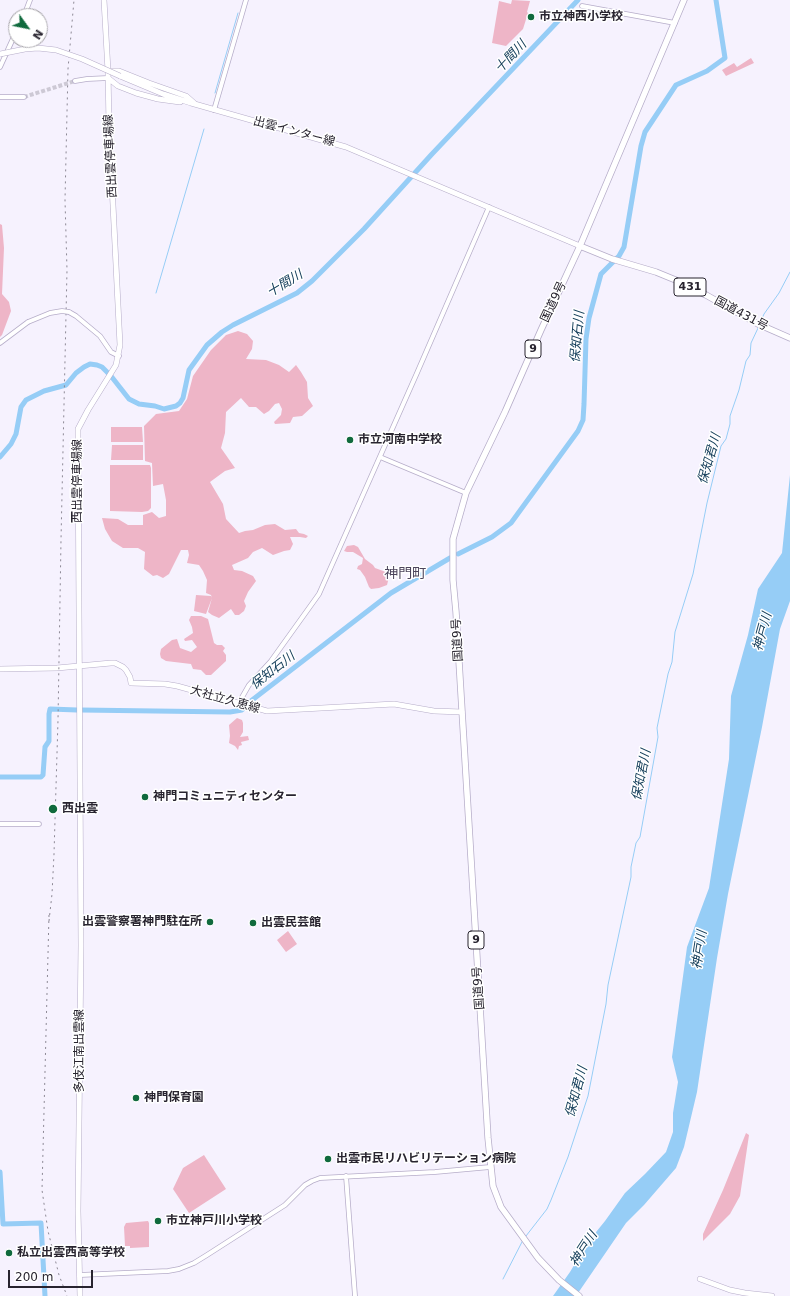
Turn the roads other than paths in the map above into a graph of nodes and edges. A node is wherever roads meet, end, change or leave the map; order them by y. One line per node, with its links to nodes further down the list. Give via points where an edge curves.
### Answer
1 (104, 0): 9 (main road)
2 (246, 0): 17 (street)
3 (684, 0): 5 (highway, 国道9号 / 9)
4 (582, 6): 5 (street)
5 (675, 23): 19 (highway, 国道9号 / 9)
6 (9, 48): 8 (street)
7 (0, 54): 16 (main road, 出雲インター線, bridge, via 25,49 56,50 156,91)
8 (0, 67)
9 (108, 71): 10 (main road, 西出雲停車場線); 16 (main road, via 119,71 186,96)
10 (108, 78): 11 (street); 12 (main road); 13 (main road, 西出雲停車場線)
11 (75, 81)
12 (118, 86): 13 (main road); 16 (main road, via 158,99)
13 (109, 91): 22 (main road, 西出雲停車場線)
14 (0, 97): 15 (street)
15 (24, 97)
16 (193, 103): 17 (main road, 出雲インター線)
17 (214, 110): 18 (main road, 出雲インター線, via 346,147)
18 (489, 207): 19 (main road, 出雲インター線); 23 (street)
19 (580, 246): 20 (highway, 国道431号 / 431, via 678,281 758,324); 24 (highway, 国道9号 / 9)
20 (790, 338)
21 (0, 343): 22 (street, bridge, via 36,318 69,312 100,336 111,352)
22 (119, 356): 25 (main road, 西出雲停車場線, via 78,428)
23 (380, 457): 24 (street); 27 (street, via 318,595 271,661 248,686 241,699)
24 (466, 493): 28 (highway, 国道9号 / 9, via 453,539 452,555)
25 (80, 666): 26 (main road, 大社立久恵線); 27 (main road, 大社立久恵線, via 115,663 126,670 131,683 178,686); 29 (main road, 西出雲停車場線)
26 (0, 669)
27 (244, 705): 28 (main road, 大社立久恵線, via 274,712 394,704 434,711)
28 (462, 712): 32 (highway, 国道9号 / 9)
29 (80, 806): 34 (main road, 多伎江南出雲線)
30 (0, 824): 31 (street)
31 (39, 824)
32 (490, 1167): 33 (street); 38 (highway, 国道9号 / 9, via 493,1186 501,1207 538,1258)
33 (346, 1176): 34 (street, via 312,1181 285,1204 207,1256 179,1269); 37 (street)
34 (80, 1275): 36 (main road, 多伎江南出雲線)
35 (700, 1279): 39 (main road, via 730,1290)
36 (80, 1296)
37 (355, 1296)
38 (579, 1296)
39 (772, 1296)

